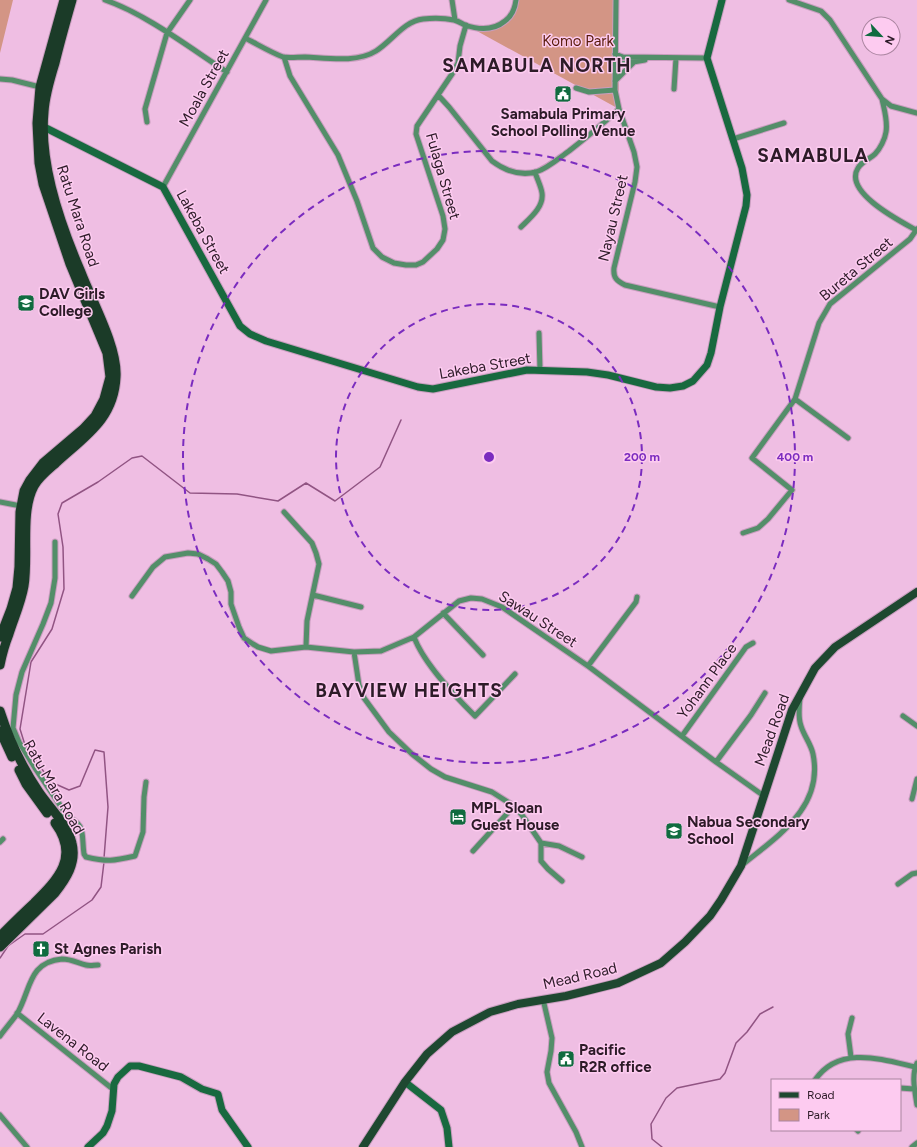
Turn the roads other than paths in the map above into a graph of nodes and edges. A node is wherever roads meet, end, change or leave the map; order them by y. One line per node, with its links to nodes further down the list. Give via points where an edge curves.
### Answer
1 (64, 0): 26 (highway, Ratu Mara Road)
2 (72, 0): 26 (highway, Ratu Mara Road)
3 (105, 0): 14 (street, via 119,5)
4 (190, 0): 14 (street)
5 (266, 0): 15 (street, Moala Street)
6 (452, 0): 12 (street)
7 (516, 0): 13 (street, via 512,14 499,25 490,29)
8 (616, 0): 16 (street, Nayau Street)
9 (722, 0): 20 (main road)
10 (789, 0): 11 (street)
11 (799, 1): 31 (street, via 821,11 830,20)
12 (455, 20): 13 (street); 17 (street, via 434,18 410,23 375,52 365,56)
13 (466, 25): 30 (street, Fulaga Street, via 458,63)
14 (167, 33): 23 (street); 34 (street, via 145,109)
15 (245, 38): 17 (street); 23 (street, Moala Street)
16 (615, 54): 18 (street, via 623,57); 22 (street, Nayau Street)
17 (284, 57): 30 (street, Fulaga Street, via 290,76 338,154 373,248 382,257 394,263 416,265 423,262 443,240 443,216 416,134 420,120)
18 (650, 58): 19 (street); 21 (street)
19 (676, 58): 20 (street); 28 (street)
20 (708, 58): 37 (main road, Lakeba Street)
21 (633, 62): 22 (street); 25 (street)
22 (615, 65): 25 (street, Nayau Street)
23 (227, 72): 39 (street, Moala Street)
24 (0, 79): 26 (street)
25 (615, 81): 29 (street, Nayau Street)
26 (44, 88): 36 (highway, Ratu Mara Road)
27 (576, 88): 29 (street, via 589,92)
28 (674, 89)
29 (615, 90): 32 (street, Nayau Street)
30 (438, 95): 38 (street, via 492,161 510,171)
31 (882, 99): 33 (street, via 891,106); 41 (street, via 887,123 886,133 875,154 858,167 855,176 857,184 874,203)
32 (619, 109): 38 (street, via 551,165); 42 (street, Nayau Street, via 638,167 613,275 618,282 625,285)
33 (917, 113)
34 (147, 122)
35 (784, 123): 37 (street)
36 (40, 125): 39 (main road, Lakeba Street); 48 (highway, Ratu Mara Road, via 38,158 43,184 70,264 105,348 110,378 104,399 95,416 36,471 24,491); 64 (highway, Ratu Mara Road, via 60,217 108,336 115,360 116,379 110,406 101,421 35,483 28,506 24,589)
37 (733, 139): 42 (main road, Lakeba Street, via 747,195)
38 (535, 172): 40 (street, via 542,193 541,203)
39 (163, 187): 44 (main road, Lakeba Street, via 240,326 250,334 418,387 433,388 527,370)
40 (521, 227)
41 (917, 229): 45 (street, Bureta Street, via 910,239 830,304 819,323)
42 (720, 307): 44 (main road, Lakeba Street, via 707,365 693,381 683,386 656,387 608,375)
43 (539, 333): 44 (street)
44 (540, 370)
45 (795, 399): 46 (street); 50 (street, Bureta Street, via 752,458 792,490 763,524)
46 (848, 438)
47 (0, 502): 48 (street)
48 (21, 506): 59 (highway, Ratu Mara Road, via 17,588 12,609)
49 (284, 512): 53 (street, via 312,543 316,553 319,564)
50 (743, 533)
51 (55, 542): 80 (street, via 55,578 51,603 22,672 16,696 13,728)
52 (917, 592): 68 (main road, Mead Road, via 835,647 815,668)
53 (313, 595): 56 (street); 61 (street, via 307,621)
54 (132, 596): 61 (street, Sawau Street, via 153,567 165,557 198,554 216,564 228,581 234,616 244,638 258,647 271,651)
55 (637, 597): 65 (street, via 636,602)
56 (361, 607)
57 (443, 613): 58 (street, Sawau Street); 63 (street); 65 (street, Sawau Street, via 459,601 482,598 502,607)
58 (414, 637): 62 (street, Sawau Street, via 381,651); 66 (street, via 420,650 442,680 475,716)
59 (0, 638)
60 (753, 643): 73 (street, Yohann Place, via 746,646)
61 (306, 647): 62 (street, Sawau Street)
62 (354, 652): 79 (street, via 359,685 364,698 401,744 445,777 492,792)
63 (483, 655)
64 (0, 665)
65 (588, 666): 73 (street, Sawau Street)
66 (515, 674)
67 (765, 693): 74 (street)
68 (800, 696): 77 (main road, Mead Road, via 792,710); 84 (street, via 801,726 815,763 810,795 796,818)
69 (0, 711): 80 (highway, Ratu Mara Road, via 21,762 39,792)
70 (903, 716): 71 (street)
71 (917, 726)
72 (0, 731): 88 (highway, Ratu Mara Road, via 26,784 59,829 66,860 54,883)
73 (682, 736): 74 (street, Sawau Street)
74 (716, 762): 77 (street, Sawau Street)
75 (917, 779): 78 (street)
76 (146, 782): 80 (street, via 143,832 135,856 112,861 86,857 81,826 73,818)
77 (764, 796): 84 (main road, Mead Road)
78 (912, 799)
79 (514, 806): 81 (street); 82 (street)
80 (62, 816): 89 (highway, Ratu Mara Road, via 73,844 71,869 55,894)
81 (542, 844): 83 (street, via 559,846); 86 (street, via 541,861)
82 (473, 851)
83 (582, 857)
84 (741, 866): 91 (main road, Mead Road, via 710,916 661,962 640,974 606,987)
85 (917, 873): 87 (street)
86 (562, 881)
87 (898, 884)
88 (0, 936)
89 (0, 947)
90 (98, 965): 92 (street, via 87,965 71,960 46,962 33,978)
91 (543, 999): 98 (main road, Mead Road, via 490,1012 452,1032 427,1054); 110 (street, via 552,1038 547,1072 549,1083)
92 (17, 1013): 94 (street); 101 (street, Lavena Road)
93 (852, 1018): 95 (street, via 848,1034)
94 (0, 1036)
95 (851, 1057): 96 (street, via 876,1058); 97 (street, via 830,1066)
96 (916, 1065): 100 (street)
97 (816, 1079)
98 (405, 1082): 108 (main road, Mead Road); 109 (main road, via 441,1110)
99 (901, 1088): 100 (street)
100 (914, 1089): 102 (street)
101 (114, 1090): 106 (main road, via 112,1111 107,1126); 107 (main road, via 118,1077 130,1066 181,1077 202,1089 218,1094 222,1110)
102 (917, 1105)
103 (0, 1115): 105 (street)
104 (917, 1143): 111 (street)
105 (27, 1147)
106 (88, 1147)
107 (248, 1147)
108 (363, 1147)
109 (450, 1147)
110 (582, 1147)
111 (912, 1147)

